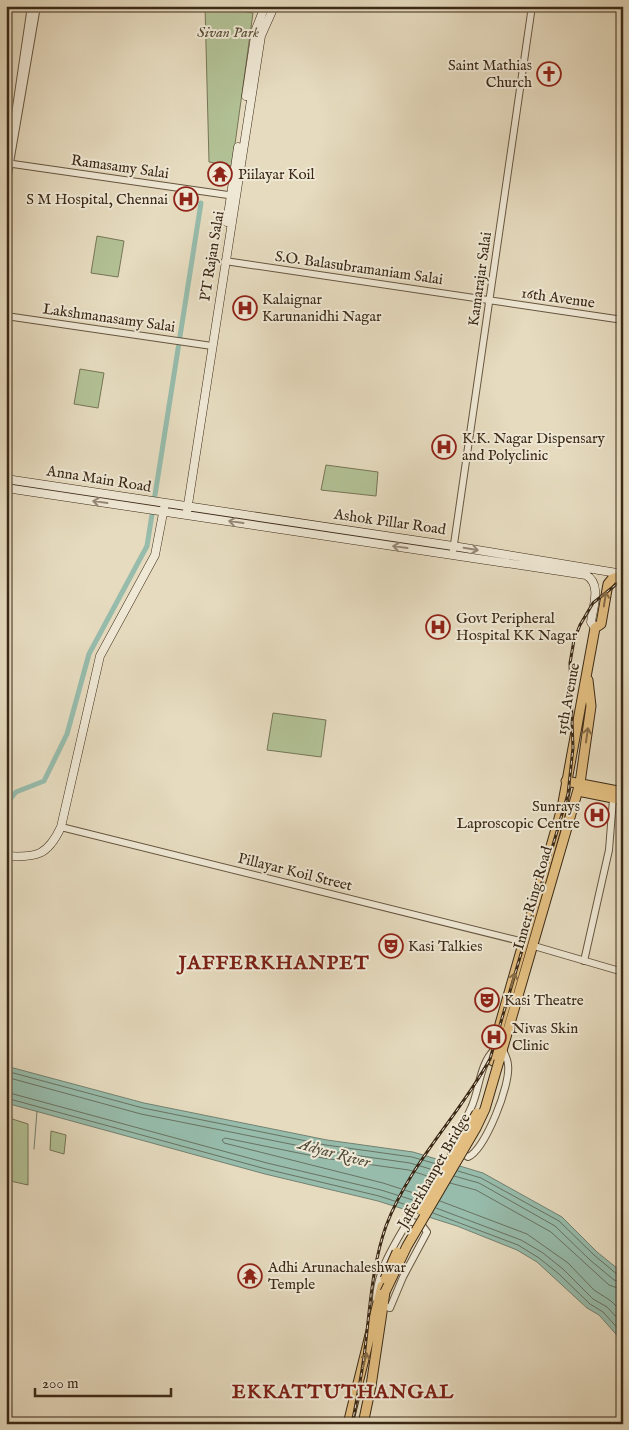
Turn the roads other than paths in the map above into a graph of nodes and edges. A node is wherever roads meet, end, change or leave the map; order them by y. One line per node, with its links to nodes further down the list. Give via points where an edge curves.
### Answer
1 (32, 6): 5 (street)
2 (37, 6): 5 (street)
3 (532, 6): 10 (street, Kamarajar Salai)
4 (270, 7): 8 (main road, PT Rajan Salai, via 256,29)
5 (24, 74): 6 (street)
6 (9, 161): 7 (street); 8 (street, Ramasamy Salai)
7 (6, 186)
8 (233, 196): 9 (main road, PT Rajan Salai); 13 (main road, PT Rajan Salai)
9 (225, 261): 10 (street, S.O. Balasubramaniam Salai); 13 (main road, PT Rajan Salai)
10 (490, 300): 12 (street, 16th Avenue); 19 (street, Kamarajar Salai)
11 (6, 316): 13 (street, Lakshmanasamy Salai)
12 (623, 320)
13 (210, 346): 17 (main road, PT Rajan Salai)
14 (6, 479): 16 (main road, Anna Main Road)
15 (6, 488): 16 (main road, Anna Main Road, one-way to 15, via 148,510)
16 (159, 506): 17 (main road, Anna Main Road); 18 (main road, Anna Main Road); 31 (main road, via 155,555 100,656)
17 (185, 506): 18 (main road, PT Rajan Salai); 19 (main road, Ashok Pillar Road)
18 (183, 515): 20 (main road, Ashok Pillar Road, one-way to 18)
19 (453, 546): 20 (street, Kamarajar Salai); 21 (main road, Ashok Pillar Road, one-way to 21)
20 (452, 555): 21 (main road, Ashok Pillar Road)
21 (538, 564): 22 (main road, Ashok Pillar Road)
22 (587, 572): 23 (main road, Ashok Pillar Road); 24 (main road, via 596,587 591,622)
23 (623, 575): 24 (main road, 15th Avenue, one-way to 23, via 601,624 608,584)
24 (595, 628): 25 (main road, 15th Avenue)
25 (587, 670): 26 (main road, 15th Avenue); 27 (main road, Inner Ring Road, one-way to 25, via 591,706)
26 (566, 781): 27 (main road); 33 (main road, Inner Ring Road, via 562,808)
27 (579, 787): 28 (main road); 29 (main road); 34 (main road, Inner Ring Road)
28 (623, 792)
29 (613, 798): 30 (main road); 35 (street, via 609,850)
30 (623, 800)
31 (61, 827): 32 (main road, via 43,853); 33 (street, Pillayar Koil Street)
32 (6, 856)
33 (524, 942): 37 (main road, Inner Ring Road, one-way to 33)
34 (534, 946): 35 (street); 37 (main road, Inner Ring Road)
35 (584, 961): 36 (street)
36 (623, 972)
37 (500, 1049): 37 (street, via 486,1062 472,1107 452,1142 451,1147 468,1157 480,1146 503,1096 509,1066); 38 (main road, Inner Ring Road)
38 (496, 1061): 39 (main road, Jafferkhanpet Bridge, bridge, via 476,1116 404,1240)
39 (380, 1304): 39 (street, via 390,1308 427,1232 421,1224 408,1221 400,1234 377,1282); 40 (main road, one-way to 39); 41 (main road, via 371,1386)
40 (348, 1424)
41 (363, 1424)

